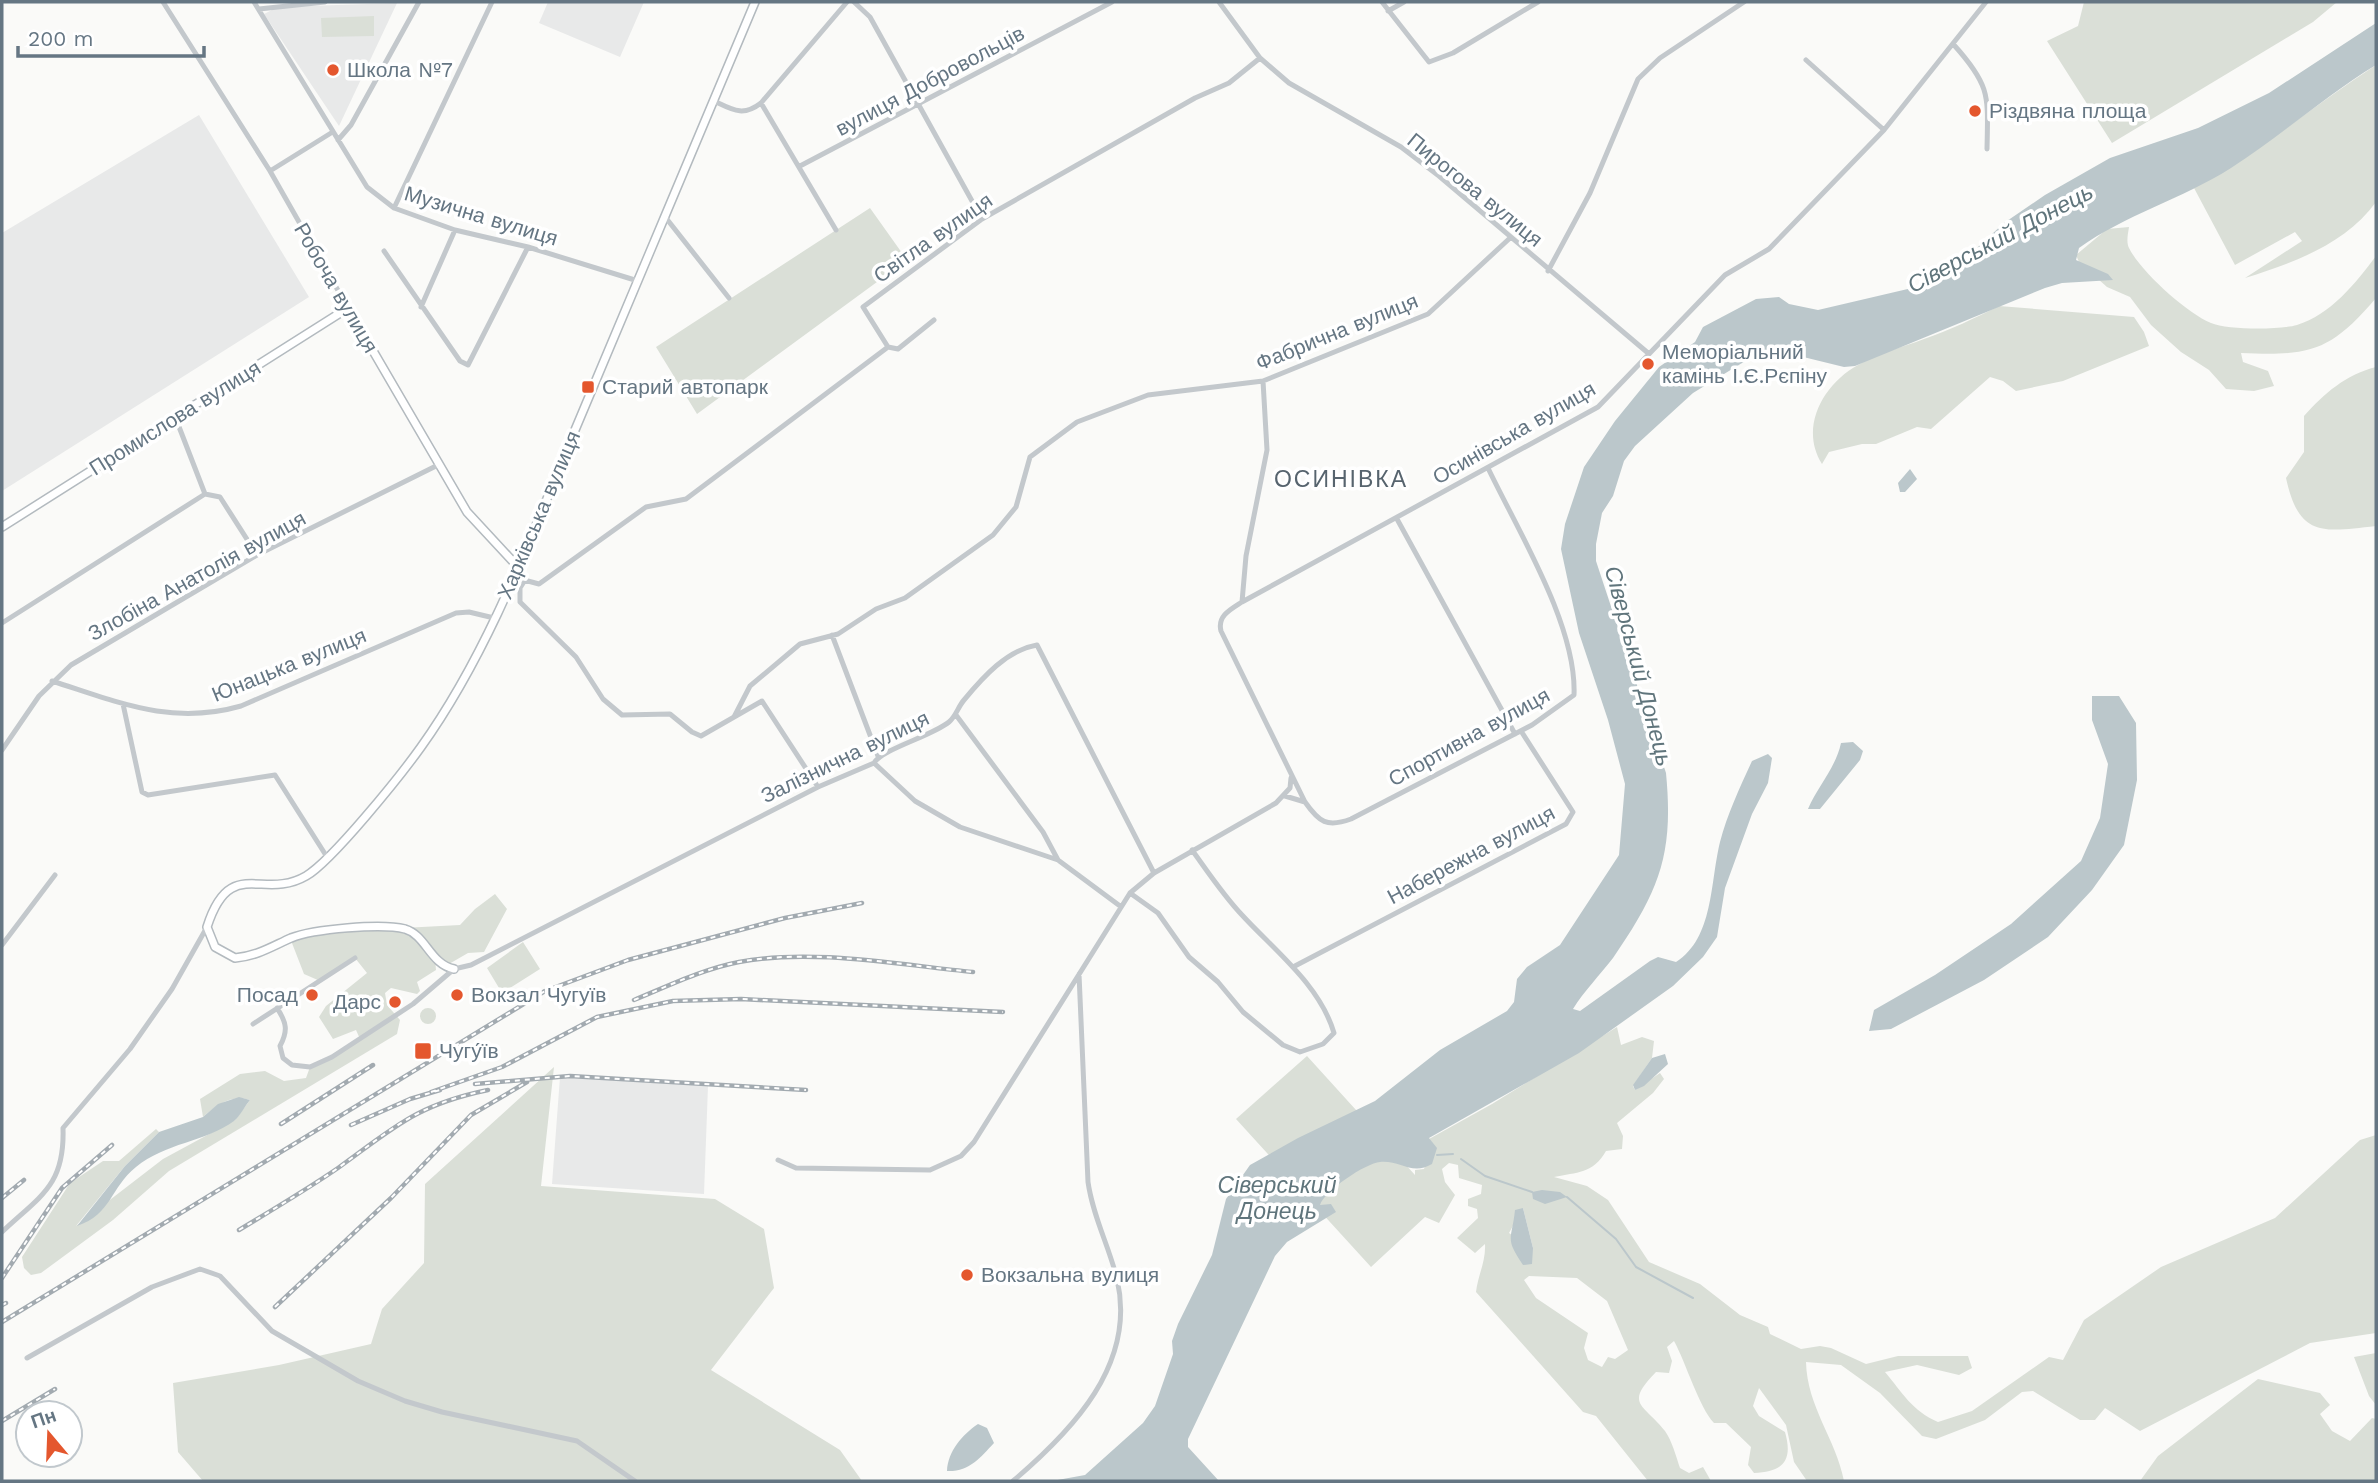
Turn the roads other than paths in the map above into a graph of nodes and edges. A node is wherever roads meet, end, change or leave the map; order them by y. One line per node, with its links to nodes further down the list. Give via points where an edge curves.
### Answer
1 (163, 2): 29 (street, Робоча вулиця)
2 (254, 2): 16 (street, Музична вулиця)
3 (324, 2): 16 (street)
4 (419, 2): 26 (street, via 351,125)
5 (492, 2): 30 (street)
6 (755, 2): 21 (street, Харківська вулиця)
7 (846, 2): 22 (street)
8 (854, 2): 23 (street, via 870,17)
9 (1112, 2): 23 (street, вулиця Добровольців)
10 (1219, 2): 19 (street, Пирогова вулиця)
11 (1382, 2): 17 (street)
12 (1404, 2): 17 (street)
13 (1538, 2): 17 (street, via 1434,62 1422,57)
14 (1744, 2): 38 (street, via 1654,63 1638,79 1590,192)
15 (1986, 2): 18 (street, Осинівська вулиця)
16 (259, 9): 25 (street, Музична вулиця)
17 (1388, 11)
18 (1954, 45): 24 (street, Осинівська вулиця); 27 (street, via 1973,66 1986,91)
19 (1260, 58): 32 (street, Світла вулиця, via 1229,83); 35 (street, Пирогова вулиця, via 1314,100 1401,148)
20 (1806, 60): 24 (street)
21 (714, 101): 22 (street, via 739,113); 31 (street, Харківська вулиця)
22 (761, 103): 28 (street)
23 (919, 106): 28 (street, вулиця Добровольців); 32 (street)
24 (1884, 130): 45 (street, Осинівська вулиця, via 1769,249 1725,275)
25 (331, 133): 26 (street, Музична вулиця); 29 (street)
26 (338, 140): 30 (street, Музична вулиця, via 367,187)
27 (1987, 149)
28 (800, 166): 34 (street)
29 (270, 171): 42 (street, Робоча вулиця)
30 (394, 208): 33 (street, Музична вулиця)
31 (666, 218): 39 (street, Харківська вулиця); 40 (street)
32 (982, 219): 44 (street, Світла вулиця, via 863,307)
33 (455, 230): 36 (street, Музична вулиця); 41 (street)
34 (836, 230)
35 (1510, 238): 38 (street, Пирогова вулиця); 46 (street, Фабрична вулиця, via 1428,314)
36 (528, 247): 39 (street, Музична вулиця); 41 (street, via 468,365 460,361)
37 (384, 251): 41 (street)
38 (1548, 271): 45 (street, Пирогова вулиця)
39 (638, 281): 54 (street, Харківська вулиця)
40 (729, 298)
41 (421, 307)
42 (348, 308): 47 (street, Промислова вулиця); 48 (street, Робоча вулиця)
43 (934, 320): 44 (street, via 898,349)
44 (888, 347): 56 (street, via 686,499 646,506 539,584)
45 (1648, 353): 49 (street, Осинівська вулиця, via 1598,407)
46 (1264, 381): 57 (street, via 1267,450 1246,556); 61 (street, Фабрична вулиця, via 1148,395 1077,422 1030,457 1016,508 993,535 905,598)
47 (176, 419): 50 (street); 52 (street, Промислова вулиця)
48 (438, 465): 53 (street, Злобіна Анатолія вулиця); 54 (street, Робоча вулиця, via 467,512)
49 (1488, 468): 51 (street, Осинівська вулиця); 66 (street, Спортивна вулиця, via 1558,615 1575,672 1574,695)
50 (205, 494): 53 (street, via 220,497); 59 (street)
51 (1397, 519): 57 (street, Осинівська вулиця); 66 (street, Набережна вулиця)
52 (2, 527)
53 (257, 555): 62 (street, Злобіна Анатолія вулиця)
54 (518, 567): 55 (street, Харківська вулиця)
55 (513, 577): 56 (street); 58 (street, Харківська вулиця)
56 (525, 580): 65 (street, via 520,602 576,657 603,699 622,715 670,714 701,736)
57 (1242, 602): 60 (street, Осинівська вулиця, via 1221,620)
58 (494, 618): 63 (street, Юнацька вулиця, via 456,613 218,712 174,715); 75 (street, Харківська вулиця, via 421,747)
59 (2, 624)
60 (1221, 631): 70 (street, Спортивна вулиця)
61 (832, 635): 65 (street, Фабрична вулиця, via 800,645 750,686); 68 (street)
62 (51, 681): 63 (street, Юнацька вулиця); 67 (street, Злобіна Анатолія вулиця)
63 (123, 704): 75 (street, via 142,792 275,775)
64 (956, 715): 68 (street, Залізнична вулиця, via 905,746); 76 (street, via 1043,832); 77 (street, Залізнична вулиця, via 964,700 1006,658 1039,646)
65 (734, 717): 71 (street, via 762,701)
66 (1518, 732): 73 (street, Спортивна вулиця, via 1340,823 1323,823); 84 (street, Набережна вулиця, via 1573,812 1566,824)
67 (2, 750)
68 (878, 756): 69 (street, Залізнична вулиця)
69 (874, 763): 71 (street, Залізнична вулиця); 76 (street, via 915,801 960,827)
70 (1290, 773): 72 (street); 73 (street, Спортивна вулиця)
71 (818, 787): 85 (street, Залізнична вулиця, via 471,965)
72 (1285, 796): 73 (street); 74 (street)
73 (1305, 802)
74 (1192, 850): 77 (street); 84 (street, via 1240,913)
75 (327, 857): 81 (street, Харківська вулиця, via 300,879 234,887 218,901)
76 (1058, 860): 80 (street)
77 (1154, 873): 79 (street)
78 (55, 875): 82 (street)
79 (1130, 893): 80 (street); 84 (street, via 1158,913 1189,957 1243,1012 1283,1045 1300,1052 1323,1044 1334,1033)
80 (1120, 906): 86 (street)
81 (207, 927): 85 (street, via 215,947 235,958 265,952 303,934 395,927 414,933 437,962); 90 (street, Харківська вулиця, via 130,1049 62,1128 64,1153 53,1184)
82 (2, 945)
83 (355, 958): 87 (street)
84 (1293, 967)
85 (454, 969): 87 (street, via 413,1004 309,1067 292,1065 284,1058 280,1046 286,1034 285,1021)
86 (1079, 974): 89 (street, via 974,1142 946,1166 900,1171 796,1168); 93 (street, via 1088,1182 1091,1206 1118,1283 1121,1306 1116,1353 1089,1402)
87 (277, 1008): 88 (street)
88 (253, 1024)
89 (778, 1160)
90 (2, 1232)
91 (27, 1358): 92 (street, via 152,1287 200,1269 220,1276 272,1331 358,1381 442,1412 578,1441)
92 (635, 1481)
93 (1013, 1481)

